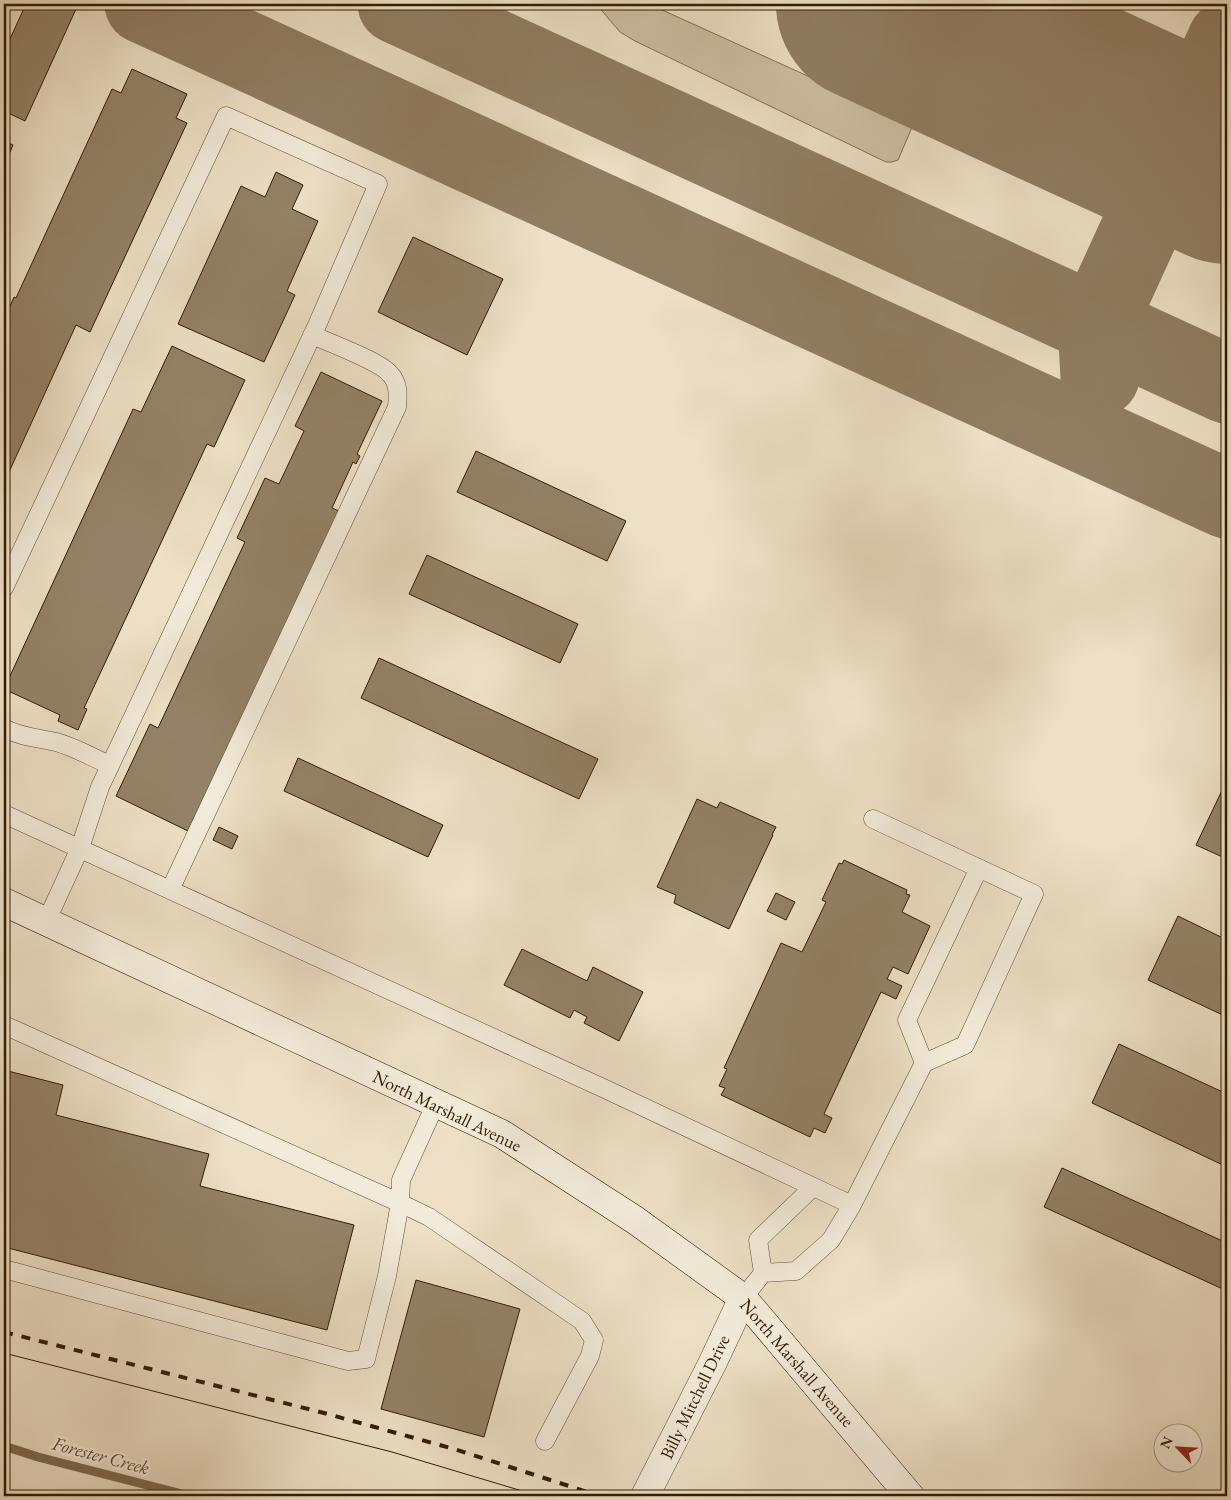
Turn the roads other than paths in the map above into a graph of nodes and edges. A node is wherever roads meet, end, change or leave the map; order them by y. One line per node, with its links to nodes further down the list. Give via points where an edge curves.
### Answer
1 (312, 335): 2 (lane, via 378,184 226,116); 4 (lane); 9 (lane, via 390,373 398,394 397,407)
2 (4, 588)
3 (4, 728): 4 (lane, via 31,738 58,742)
4 (110, 765): 7 (lane)
5 (4, 814): 7 (lane)
6 (873, 819): 8 (lane)
7 (80, 848): 9 (lane); 11 (lane)
8 (979, 868): 13 (lane, via 907,1020); 13 (lane, via 1034,894 965,1045)
9 (170, 890): 15 (lane)
10 (4, 902): 11 (main road, North Marshall Avenue)
11 (46, 922): 14 (main road, North Marshall Avenue)
12 (4, 1025): 16 (lane)
13 (924, 1063): 17 (lane)
14 (436, 1103): 16 (lane, via 401,1180); 20 (main road, North Marshall Avenue, via 502,1134 635,1220)
15 (812, 1187): 17 (lane); 19 (lane, via 758,1240)
16 (400, 1203): 18 (lane, via 387,1276 366,1359 348,1361); 21 (lane, via 429,1218 582,1322 594,1340 590,1356)
17 (852, 1205): 19 (lane, via 831,1240 796,1271)
18 (4, 1269)
19 (763, 1273): 20 (lane)
20 (743, 1298): 22 (main road, Billy Mitchell Drive); 23 (main road, North Marshall Avenue)
21 (545, 1442)
22 (645, 1496)
23 (910, 1496)

